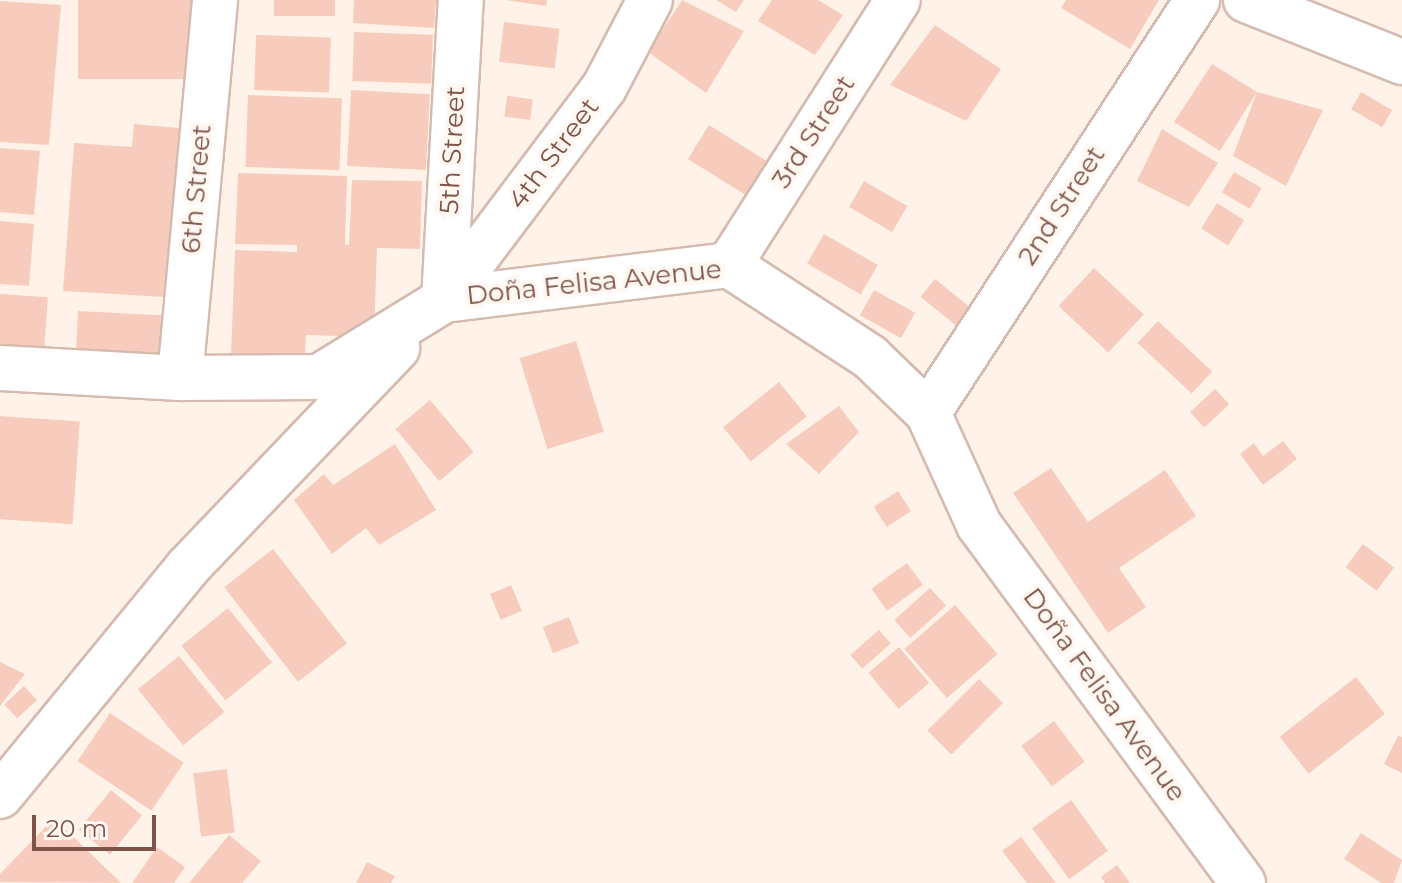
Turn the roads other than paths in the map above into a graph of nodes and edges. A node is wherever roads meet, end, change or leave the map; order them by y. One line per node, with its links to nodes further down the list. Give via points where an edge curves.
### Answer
1 (215, 0): 11 (street, 6th Street)
2 (461, 0): 9 (street, 5th Street)
3 (650, 0): 9 (street, 4th Street, via 604,88)
4 (898, 0): 8 (street, 3rd Street)
5 (1197, 0): 12 (street, 2nd Street)
6 (1246, 0): 7 (street)
7 (1402, 62)
8 (729, 265): 9 (street, Doña Felisa Avenue); 12 (street, Doña Felisa Avenue, via 870,357)
9 (444, 300): 11 (street, Doña Felisa Avenue, via 319,377); 13 (street, via 188,567)
10 (0, 368): 11 (street, Doña Felisa Avenue)
11 (180, 378)
12 (928, 413): 14 (street, Doña Felisa Avenue, via 979,525)
13 (0, 796)
14 (1243, 883)

